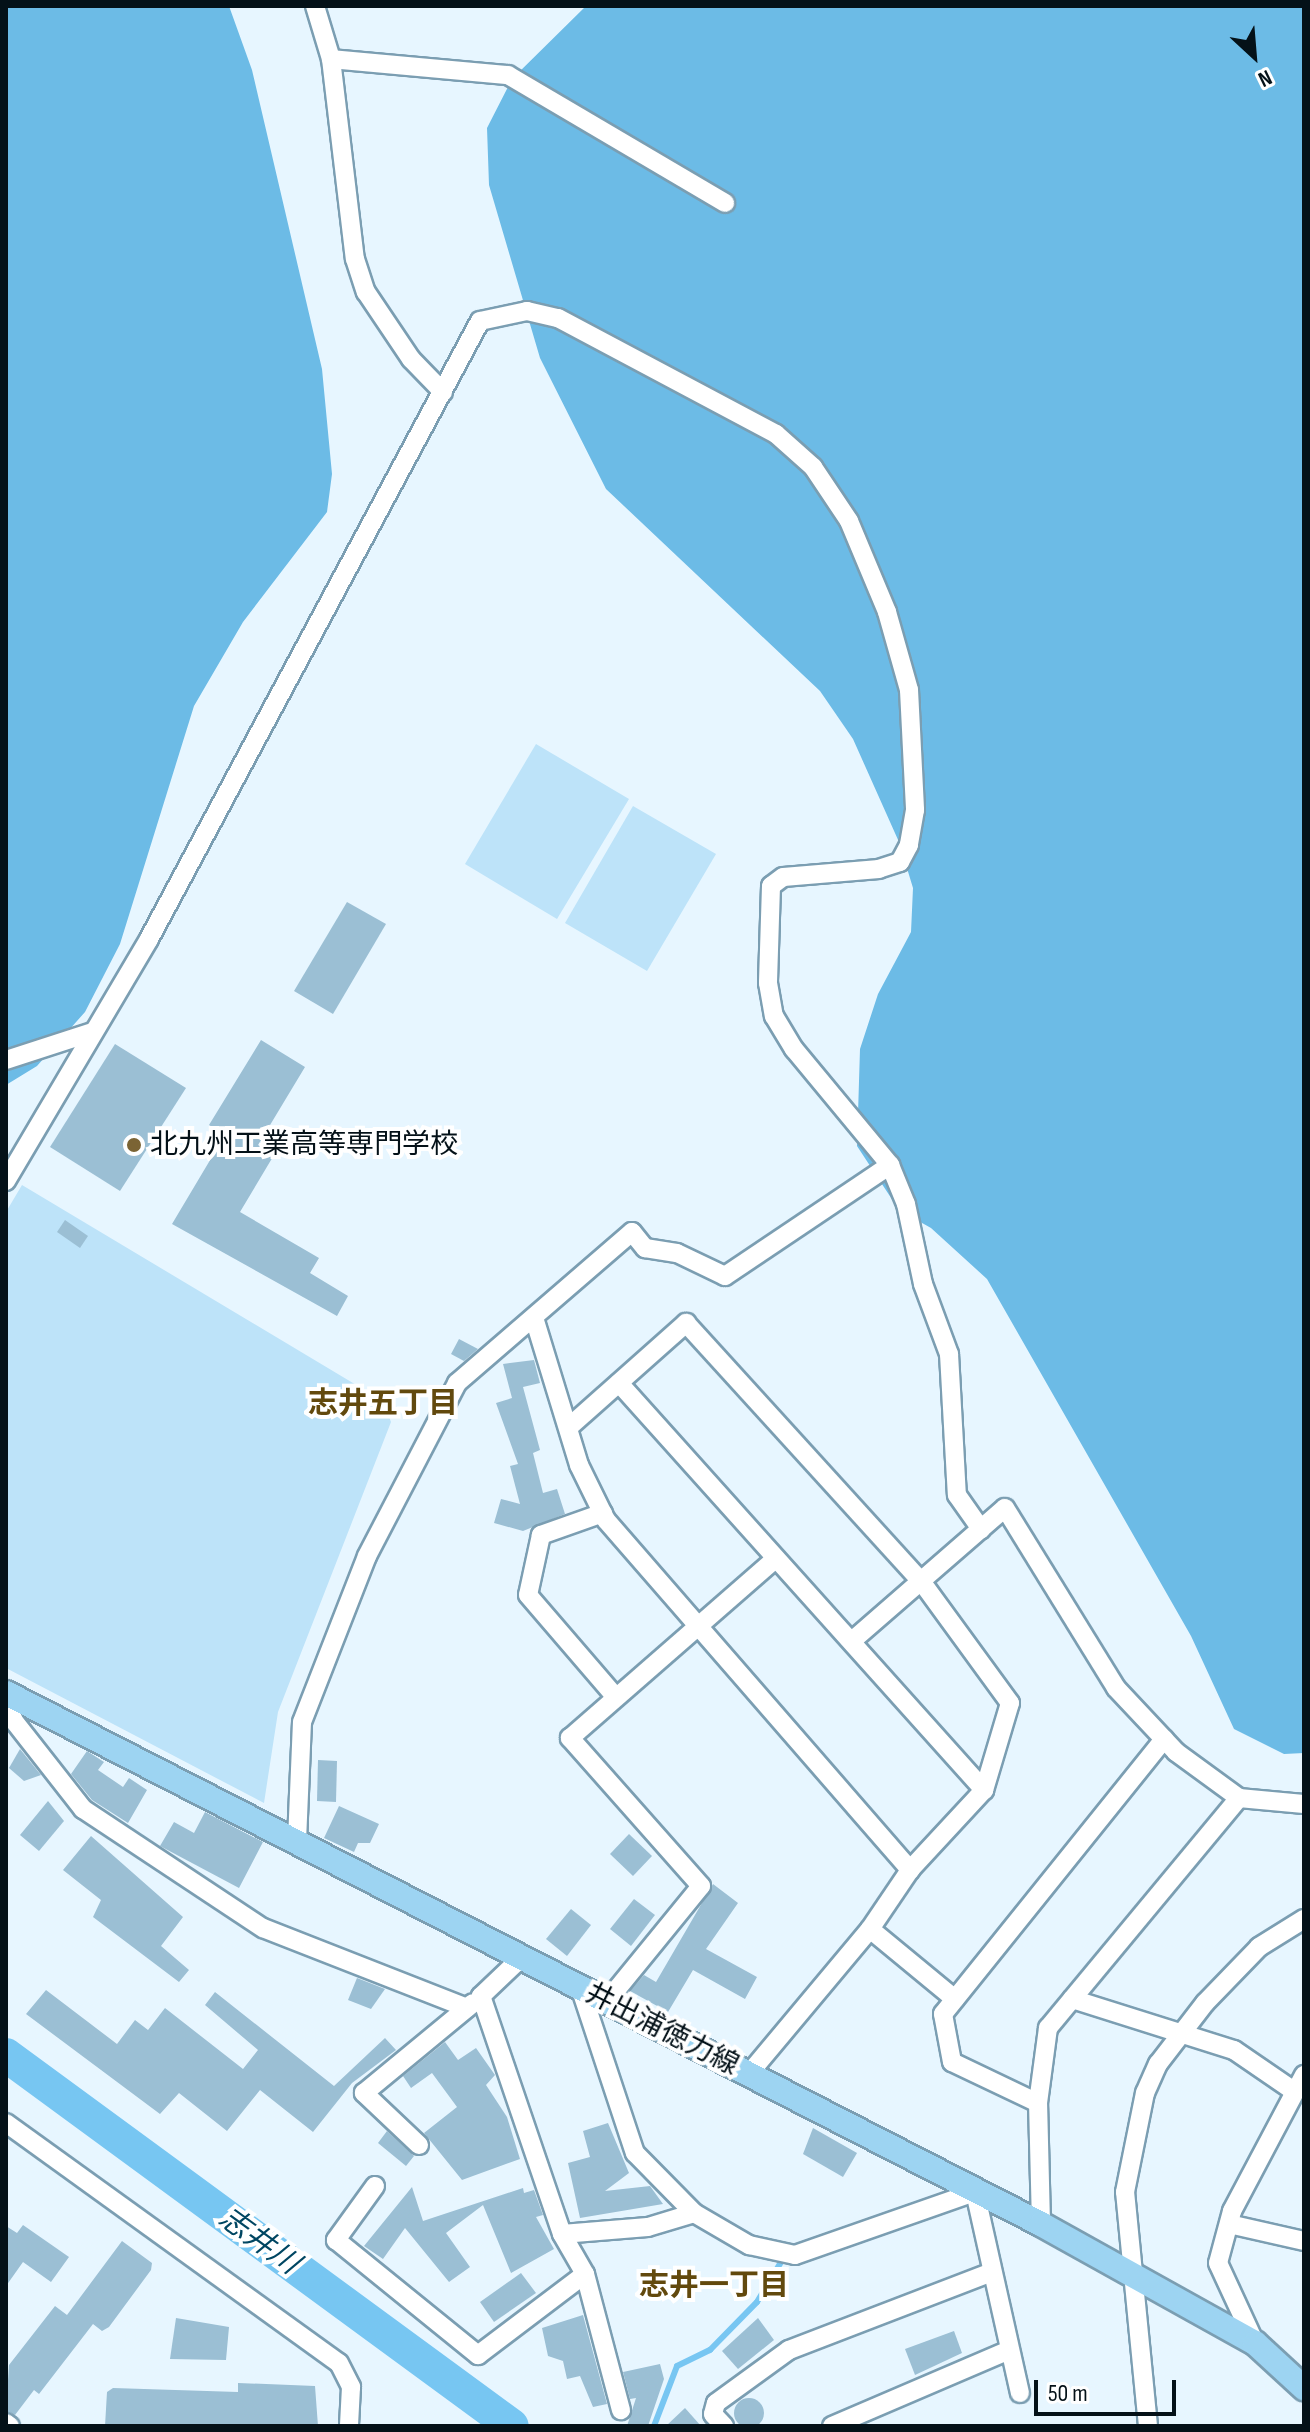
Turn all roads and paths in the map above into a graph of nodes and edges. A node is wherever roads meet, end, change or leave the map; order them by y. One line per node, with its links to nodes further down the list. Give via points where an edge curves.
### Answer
1 (315, 6): 2 (street)
2 (331, 59): 3 (street, via 508,75); 4 (street, via 355,259 366,292 411,359)
3 (725, 203)
4 (443, 392): 5 (street, via 203,841); 7 (street, via 480,321 527,311 558,318 776,434 813,467 849,521 909,690 915,810 909,845 900,862 879,869 783,877 771,886 768,983 774,1016 794,1049)
5 (92, 1032): 6 (street); 8 (street)
6 (6, 1060)
7 (890, 1165): 9 (street, via 725,1276 677,1253 645,1248 632,1232); 13 (street, via 949,1354 957,1495)
8 (6, 1181)
9 (535, 1321): 11 (street); 24 (street, via 457,1383 367,1556 302,1722)
10 (619, 1383): 11 (street); 14 (street); 15 (street, via 686,1323)
11 (569, 1427): 12 (street)
12 (603, 1513): 16 (street); 19 (street, via 541,1535 528,1595)
13 (981, 1529): 15 (street); 20 (street, via 1005,1508 1116,1688)
14 (773, 1561): 16 (street); 17 (street)
15 (921, 1581): 17 (street); 21 (street, via 1010,1703)
16 (696, 1623): 19 (street); 25 (street)
17 (853, 1640): 21 (street)
18 (6, 1695): 24 (main road, 井出浦徳力線); 33 (street, via 14,1721 83,1809 263,1928)
19 (615, 1696): 32 (street, via 570,1738 701,1886)
20 (1164, 1739): 22 (street); 30 (street)
21 (984, 1790): 25 (street)
22 (1239, 1798): 23 (street); 31 (street)
23 (1304, 1804)
24 (297, 1841): 28 (main road, 井出浦徳力線)
25 (910, 1870): 27 (street)
26 (1304, 1919): 34 (street, via 1259,1947)
27 (870, 1929): 30 (street); 35 (street)
28 (520, 1959): 29 (main road, 井出浦徳力線); 33 (street)
29 (580, 1987): 32 (main road, 井出浦徳力線); 43 (street, via 635,2153)
30 (955, 1999): 38 (street, via 943,2014 952,2062)
31 (1072, 1999): 34 (street); 38 (street, via 1048,2028)
32 (608, 2000): 35 (main road, 井出浦徳力線)
33 (474, 2002): 40 (street, via 364,2093); 46 (street)
34 (1181, 2034): 37 (street, via 1234,2050); 50 (street, via 1145,2093 1125,2192)
35 (748, 2075): 42 (main road, 井出浦徳力線)
36 (1304, 2075): 37 (street)
37 (1291, 2089): 45 (street)
38 (1038, 2103): 44 (street)
39 (6, 2123): 56 (street, via 339,2363 351,2387)
40 (419, 2145)
41 (375, 2186): 49 (street, via 336,2240 478,2355)
42 (975, 2192): 43 (street, via 795,2255 749,2245); 44 (main road, 井出浦徳力線); 48 (street)
43 (694, 2213): 46 (street, via 648,2227)
44 (1041, 2224): 50 (main road, 井出浦徳力線)
45 (1229, 2224): 47 (street); 51 (street, via 1218,2263)
46 (562, 2234): 49 (street)
47 (1304, 2241)
48 (990, 2273): 52 (street); 57 (street, via 789,2350 716,2403 713,2414)
49 (585, 2274): 55 (street)
50 (1137, 2279): 51 (main road, 井出浦徳力線); 59 (street)
51 (1255, 2343): 53 (main road, 井出浦徳力線)
52 (1009, 2350): 54 (street); 58 (street)
53 (1304, 2388)
54 (1020, 2393)
55 (621, 2410)
56 (349, 2426)
57 (724, 2426)
58 (832, 2426)
59 (1148, 2426)

